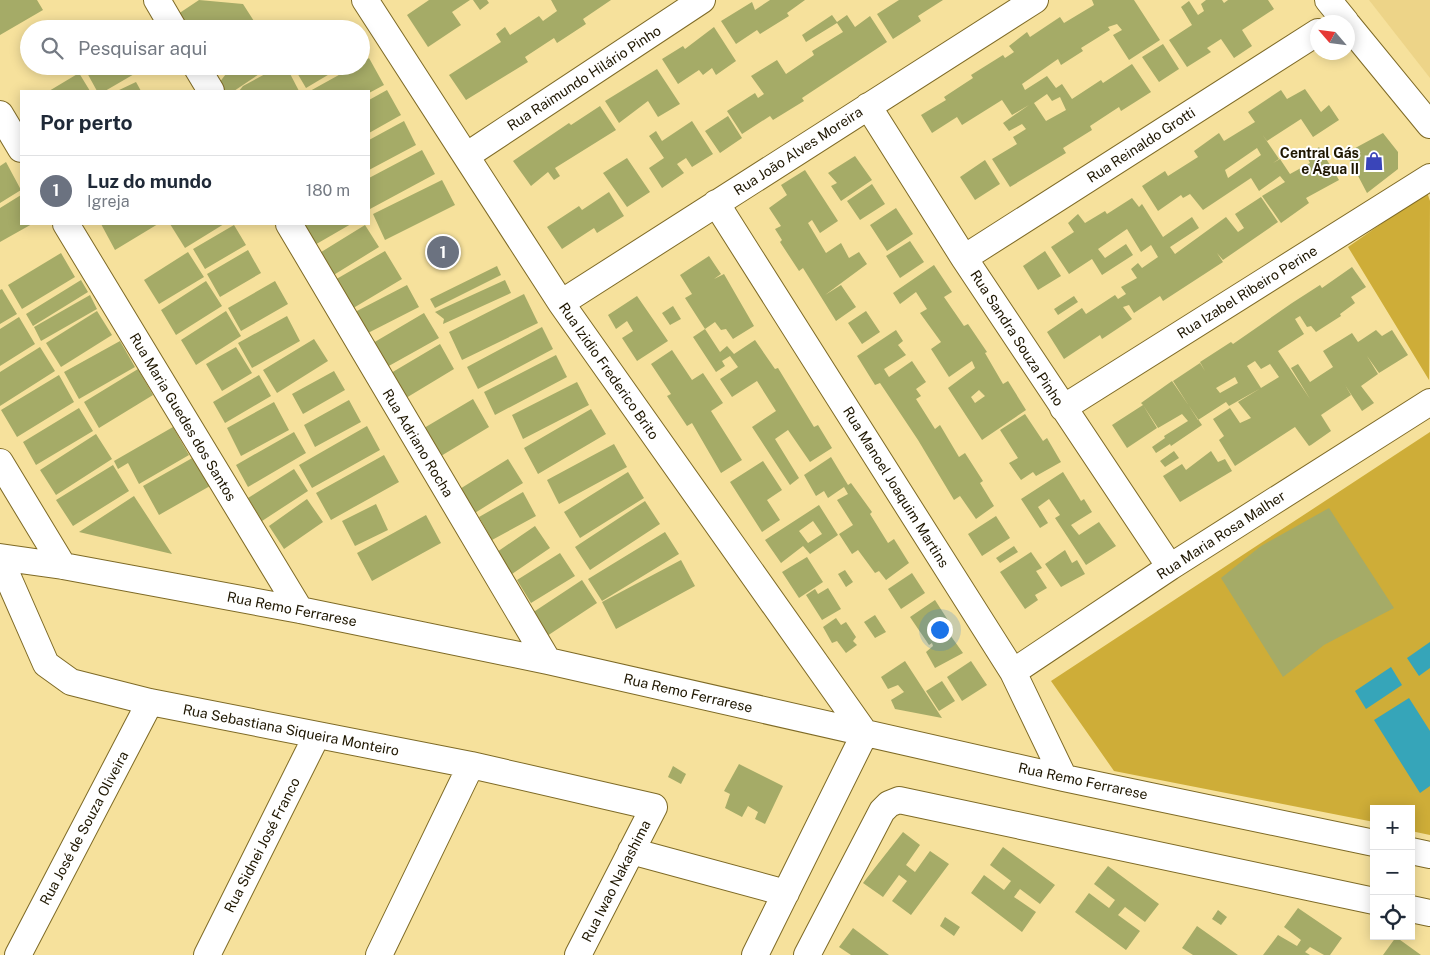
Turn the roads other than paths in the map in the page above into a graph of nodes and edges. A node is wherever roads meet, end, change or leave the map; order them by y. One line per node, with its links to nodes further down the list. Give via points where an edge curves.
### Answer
1 (157, 0): 5 (street)
2 (702, 0): 14 (street, Rua Raimundo Hilário Pinho)
3 (1035, 0): 10 (street, Rua João Alves Moreira)
4 (369, 1): 14 (street, Rua Izidio Frederico Brito)
5 (169, 20)
6 (1355, 36): 12 (street)
7 (1310, 37): 19 (street, Rua Reinaldo Grotti)
8 (201, 75): 9 (street)
9 (210, 90)
10 (868, 106): 16 (street, Rua João Alves Moreira); 19 (street, Rua Sandra Souza Pinho)
11 (0, 114): 13 (street)
12 (1430, 125)
13 (20, 148)
14 (466, 156): 20 (street, Rua Izidio Frederico Brito)
15 (1430, 177): 22 (street, Rua Izabel Ribeiro Perine)
16 (716, 203): 20 (street, Rua João Alves Moreira); 29 (street, Rua Manoel Joaquim Martins)
17 (67, 225): 27 (street, Rua Maria Guedes dos Santos)
18 (290, 225): 28 (street, Rua Adriano Rocha)
19 (964, 258): 22 (street, Rua Sandra Souza Pinho)
20 (561, 303): 31 (street, Rua Izidio Frederico Brito)
21 (1430, 402): 26 (street, Rua Maria Rosa Malher)
22 (1064, 408): 26 (street, Rua Sandra Souza Pinho)
23 (0, 462): 25 (street)
24 (0, 558): 25 (street, Rua Remo Ferrarese); 30 (street, Rua Sebastiana Siqueira Monteiro, via 46,664 71,682)
25 (63, 566): 27 (street, Rua Remo Ferrarese)
26 (1170, 567): 29 (street, Rua Maria Rosa Malher)
27 (300, 610): 28 (street, Rua Remo Ferrarese)
28 (548, 662): 31 (street, Rua Remo Ferrarese)
29 (1013, 672): 34 (street, Rua Manoel Joaquim Martins)
30 (150, 702): 32 (street, Rua Sebastiana Siqueira Monteiro); 44 (street, Rua José de Souza Oliveira)
31 (865, 733): 34 (street, Rua Remo Ferrarese); 40 (street)
32 (317, 735): 33 (street, Rua Sebastiana Siqueira Monteiro); 45 (street, Rua Sidnei José Franco)
33 (471, 765): 35 (street, Rua Sebastiana Siqueira Monteiro); 46 (street)
34 (1064, 778): 36 (street, Rua Remo Ferrarese)
35 (654, 807): 37 (street, Rua Iwao Nakashima)
36 (1370, 842)
37 (631, 852): 40 (street); 47 (street, Rua Iwao Nakashima)
38 (1415, 852): 39 (street)
39 (1430, 855)
40 (786, 893): 48 (street)
41 (1370, 900): 49 (street, via 899,800 882,811)
42 (1415, 910): 43 (street)
43 (1430, 913)
44 (18, 955)
45 (207, 955)
46 (379, 955)
47 (578, 955)
48 (755, 955)
49 (807, 955)

